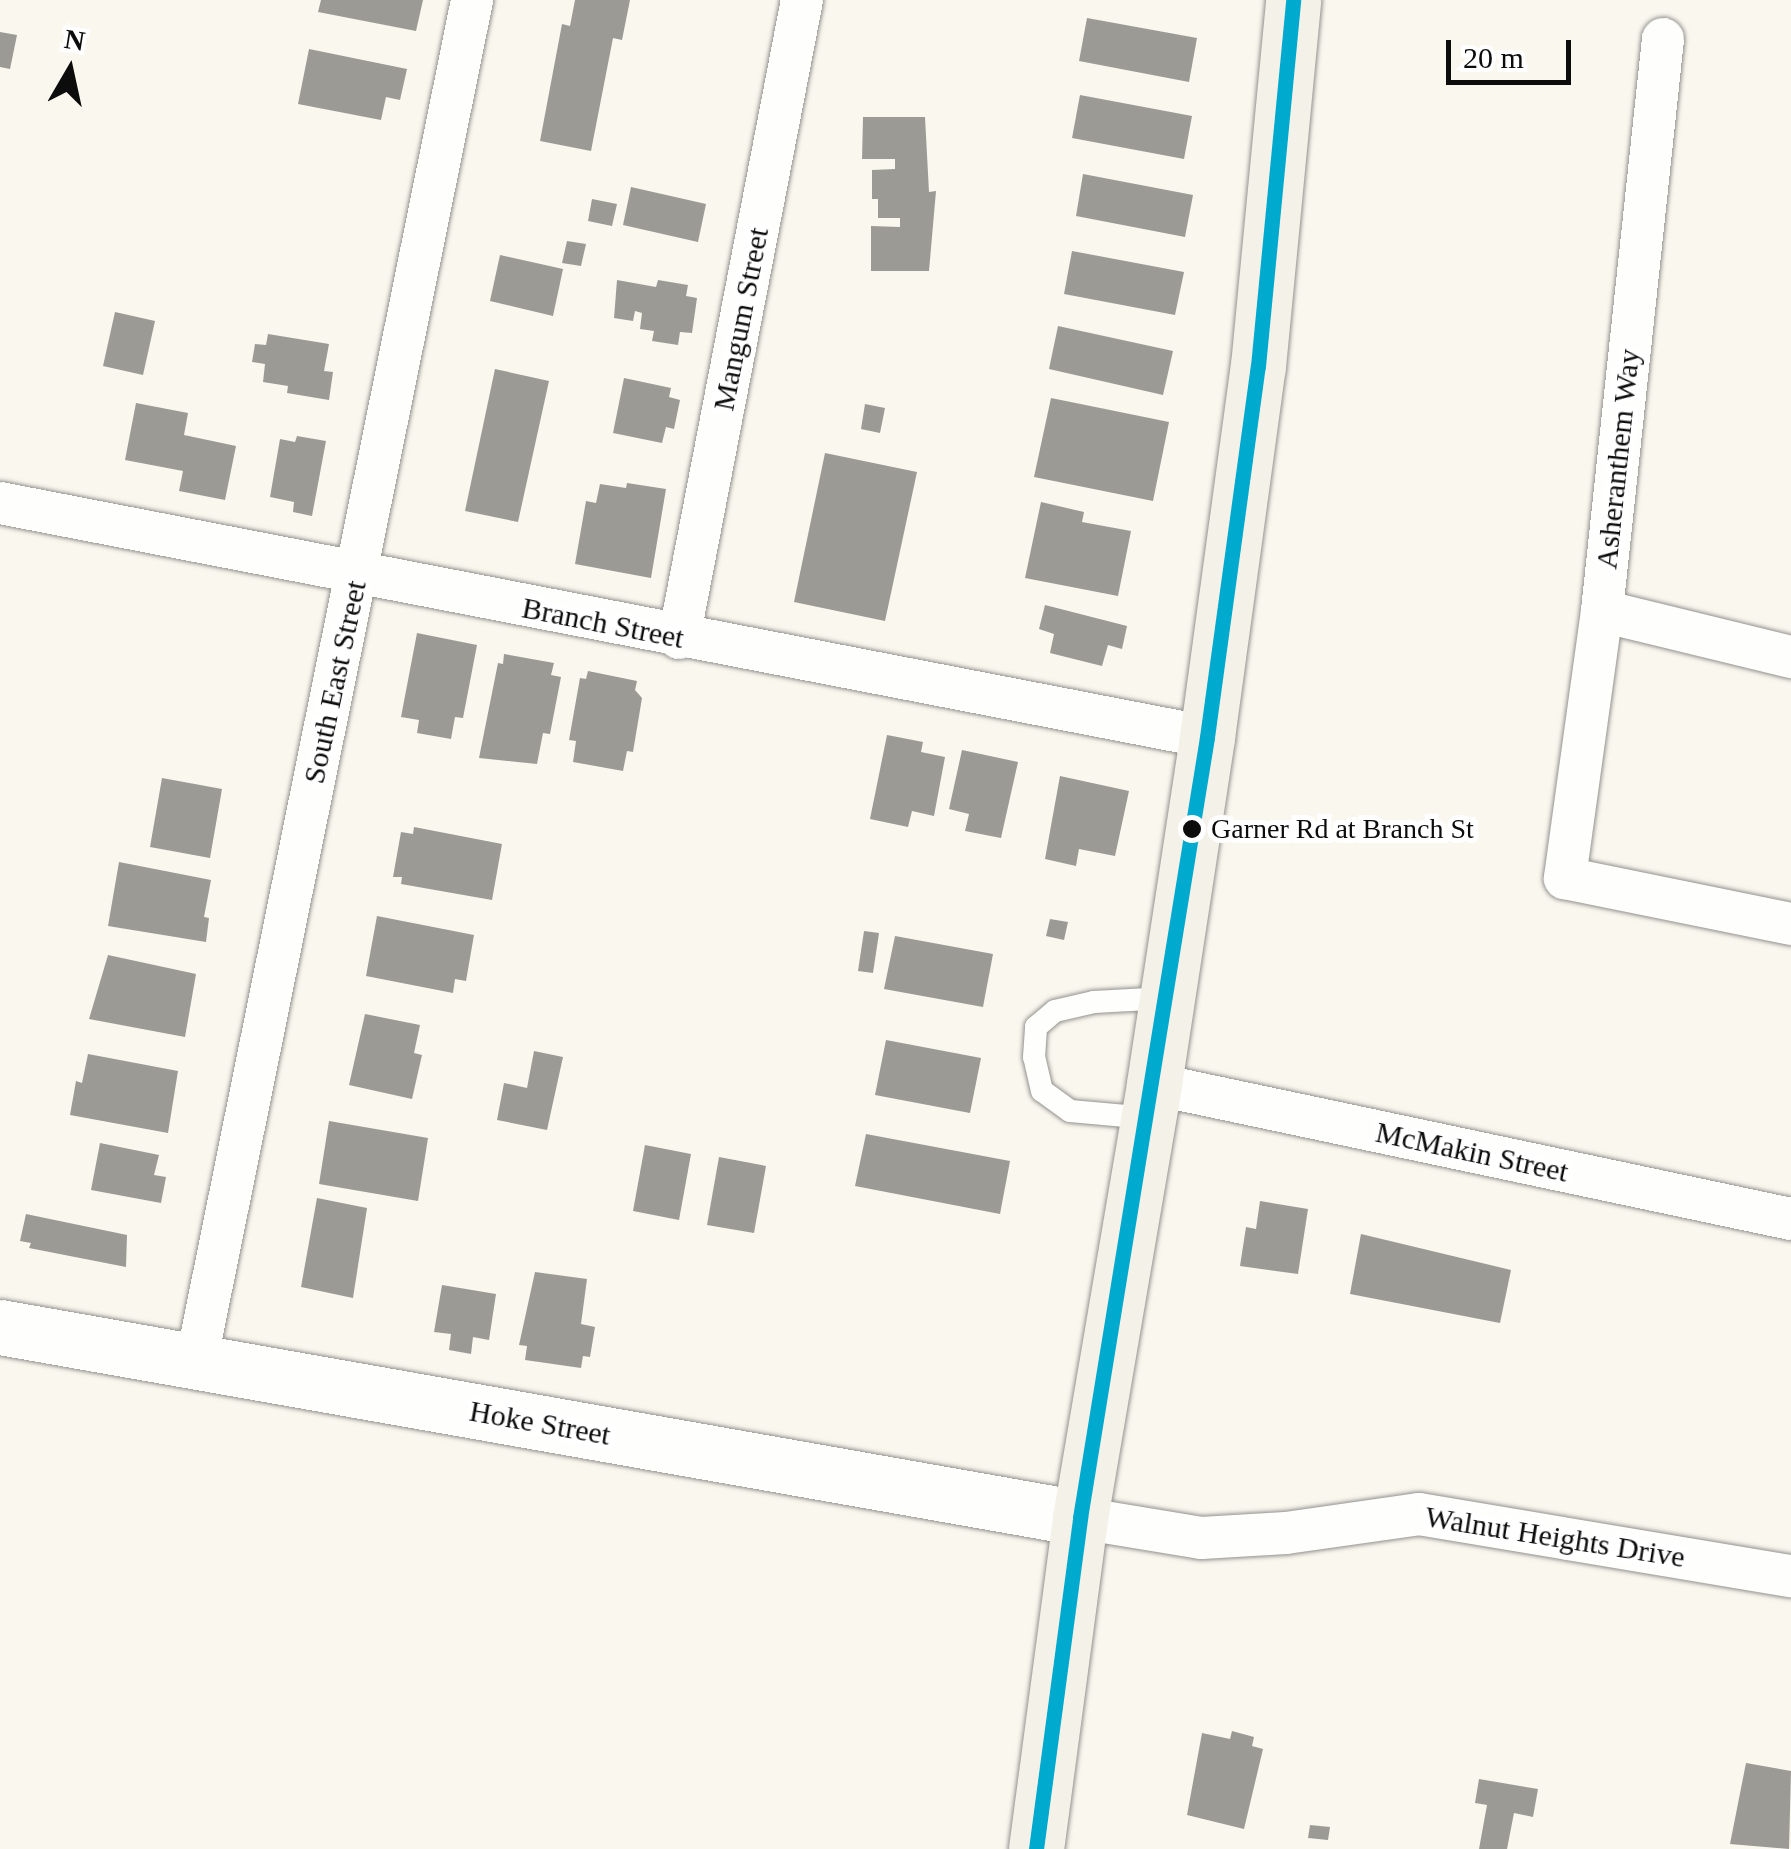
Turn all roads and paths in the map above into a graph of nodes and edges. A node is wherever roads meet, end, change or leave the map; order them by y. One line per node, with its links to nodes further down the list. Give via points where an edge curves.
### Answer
1 (472, 0): 6 (street, South East Street)
2 (802, 0): 8 (street, Mangum Street)
3 (1293, 0): 10 (main road, via 1258,366)
4 (1663, 38): 7 (street, Asheranthem Way)
5 (0, 502): 6 (street, Branch Street)
6 (358, 574): 8 (street, Branch Street); 16 (street, South East Street)
7 (1602, 611): 9 (street); 11 (street, Asheranthem Way, via 1565,878)
8 (680, 638): 10 (street, Branch Street)
9 (1791, 657)
10 (1207, 738): 12 (main road)
11 (1791, 924)
12 (1167, 998): 13 (main road); 13 (lane, via 1094,1002 1055,1011 1036,1026 1042,1091 1070,1111)
13 (1151, 1101): 14 (street, McMakin Street); 17 (main road)
14 (1791, 1219)
15 (0, 1327): 16 (street, Hoke Street)
16 (196, 1363): 17 (street, Hoke Street)
17 (1080, 1518): 18 (street, Walnut Heights Drive, via 1201,1538 1419,1514); 19 (main road)
18 (1791, 1576)
19 (1036, 1849)

